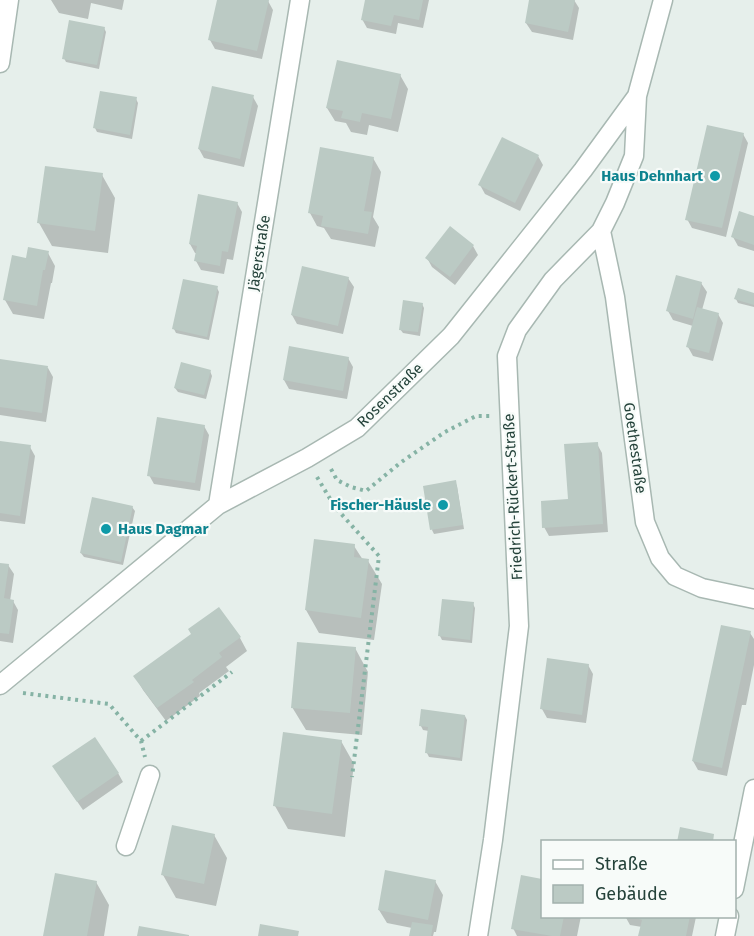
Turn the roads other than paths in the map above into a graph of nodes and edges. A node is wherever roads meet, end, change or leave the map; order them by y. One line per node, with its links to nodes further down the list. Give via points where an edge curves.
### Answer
1 (9, 0): 4 (street)
2 (300, 0): 7 (street, Jägerstraße)
3 (663, 0): 5 (street, Rosenstraße)
4 (0, 63)
5 (637, 96): 6 (street, Friedrich-Rückert-Straße, via 634,156); 7 (street, Rosenstraße, via 451,336 357,428)
6 (601, 231): 8 (street, Goethestraße, via 615,297 645,522 660,558 675,576 702,588); 15 (street, Friedrich-Rückert-Straße, via 553,280 517,330 507,356 519,626)
7 (218, 506): 9 (street, Rosenstraße)
8 (754, 599)
9 (0, 685)
10 (150, 775): 12 (street)
11 (754, 789): 13 (street)
12 (126, 846)
13 (736, 883)
14 (729, 918): 16 (street)
15 (478, 936)
16 (725, 936)

